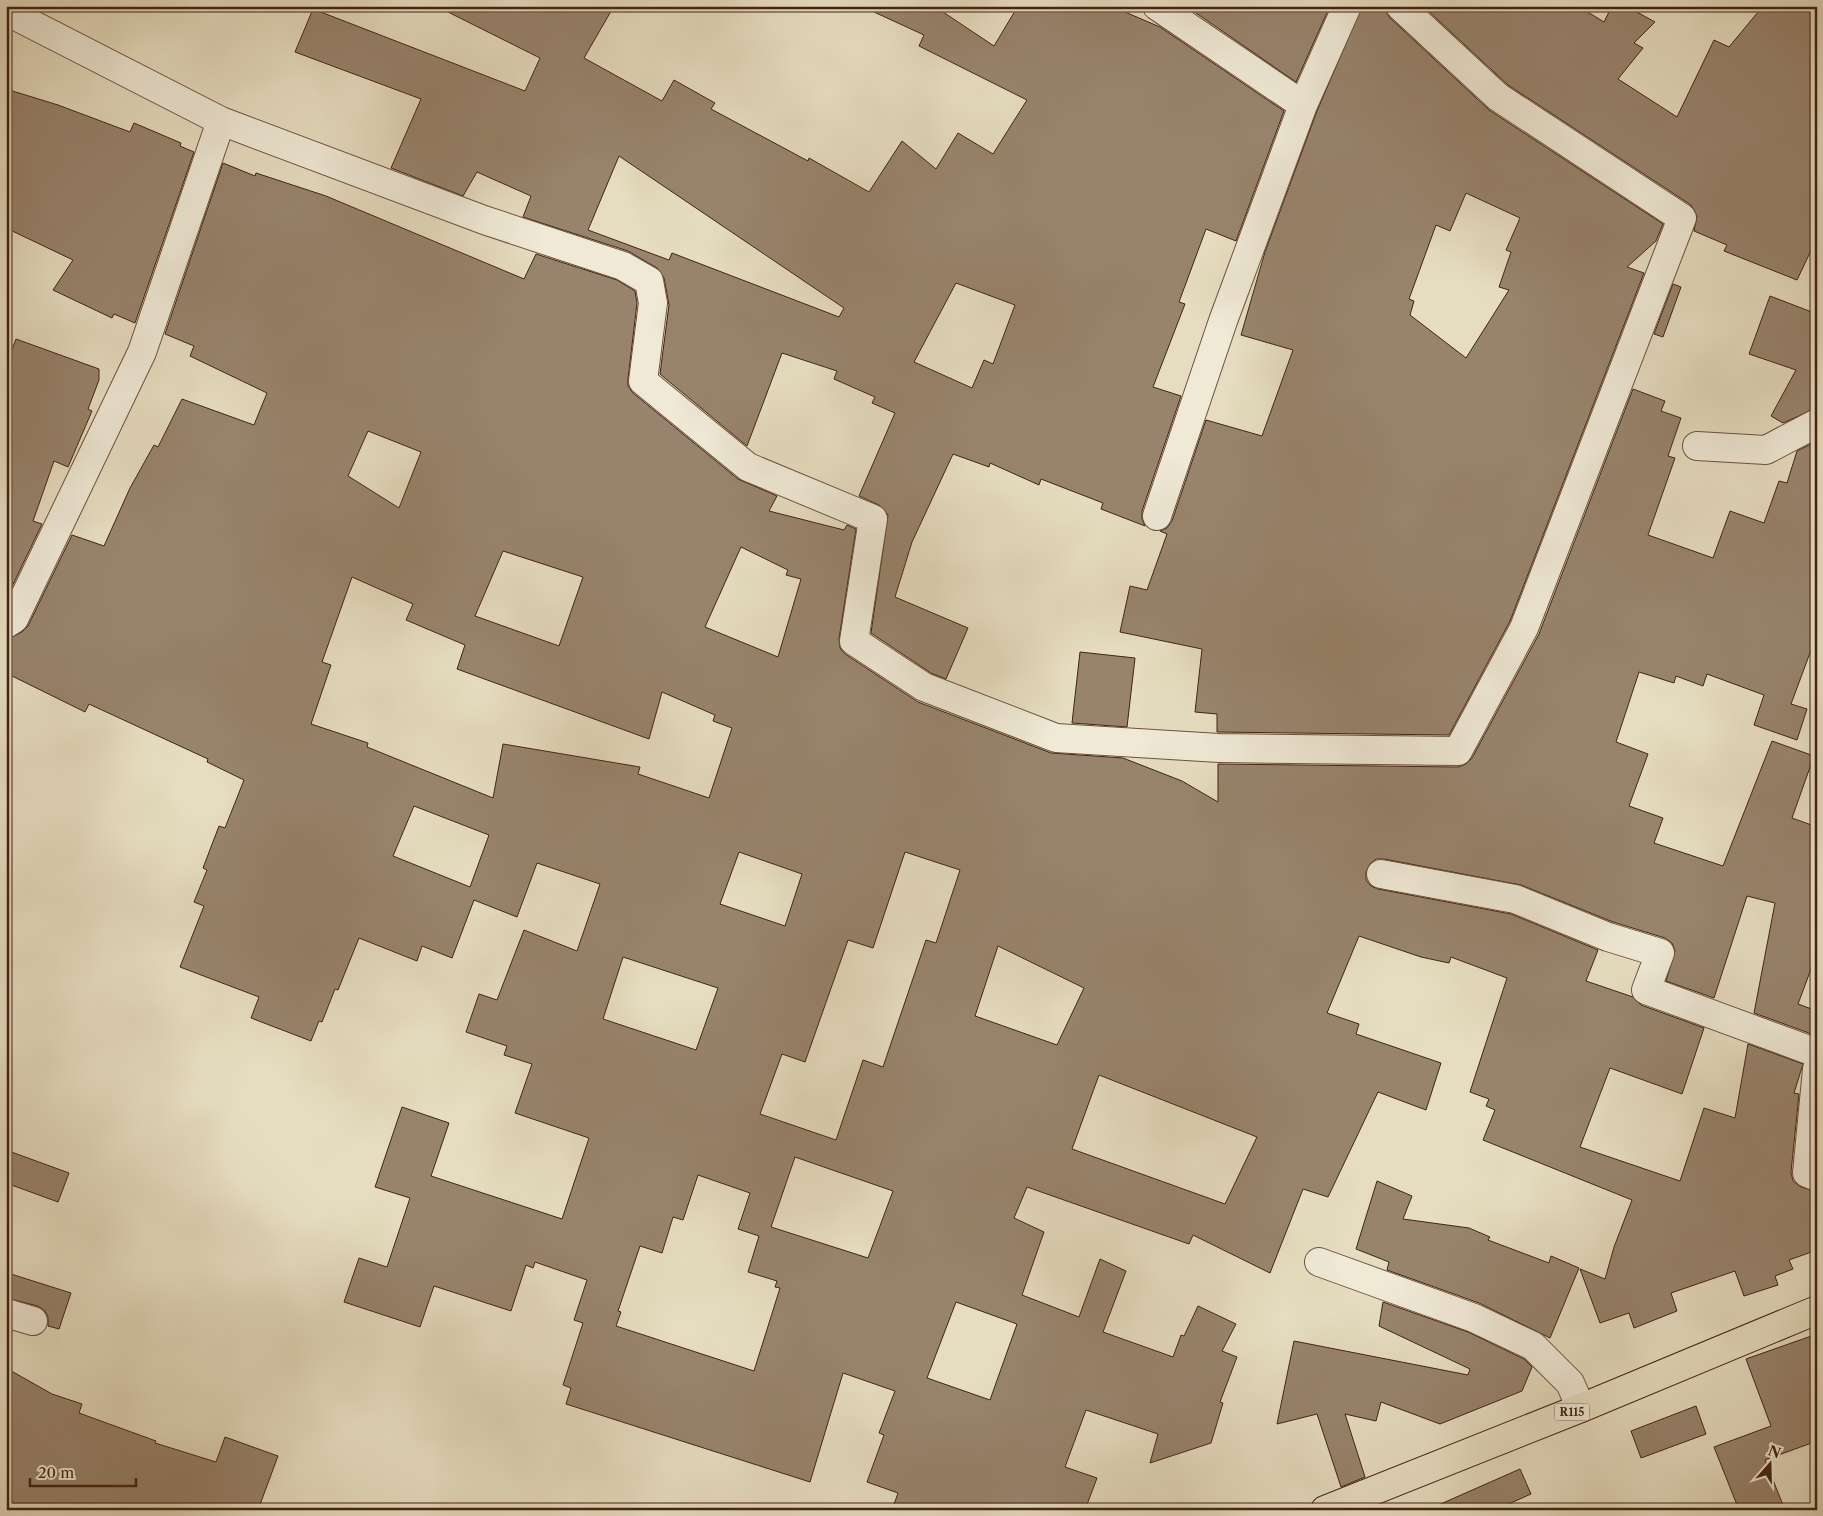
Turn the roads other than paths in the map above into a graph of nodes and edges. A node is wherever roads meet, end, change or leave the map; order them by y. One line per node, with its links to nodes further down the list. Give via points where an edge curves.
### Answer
1 (1157, 6): 5 (street)
2 (1347, 6): 5 (street)
3 (1400, 6): 6 (street, via 1498,97 1682,218 1524,628 1458,752 1219,748 1056,738 924,687 854,641 873,519 748,467 643,381 653,303 649,281 623,266 484,220)
4 (6, 10): 6 (street)
5 (1303, 105): 9 (street, via 1223,321)
6 (221, 120): 10 (street, via 142,352 14,619)
7 (1817, 423): 8 (street, via 1766,450)
8 (1697, 446)
9 (1157, 516)
10 (6, 624)
11 (1381, 874): 12 (street, via 1515,899 1608,937 1660,953 1646,990)
12 (1817, 1053)
13 (1817, 1069): 14 (street, via 1807,1173)
14 (1817, 1177)
15 (1319, 1262): 19 (street, via 1474,1318 1533,1346 1570,1383)
16 (1817, 1310): 19 (main road, R115)
17 (6, 1313): 18 (street)
18 (33, 1321)
19 (1581, 1408): 20 (main road, R115)
20 (1325, 1510)

